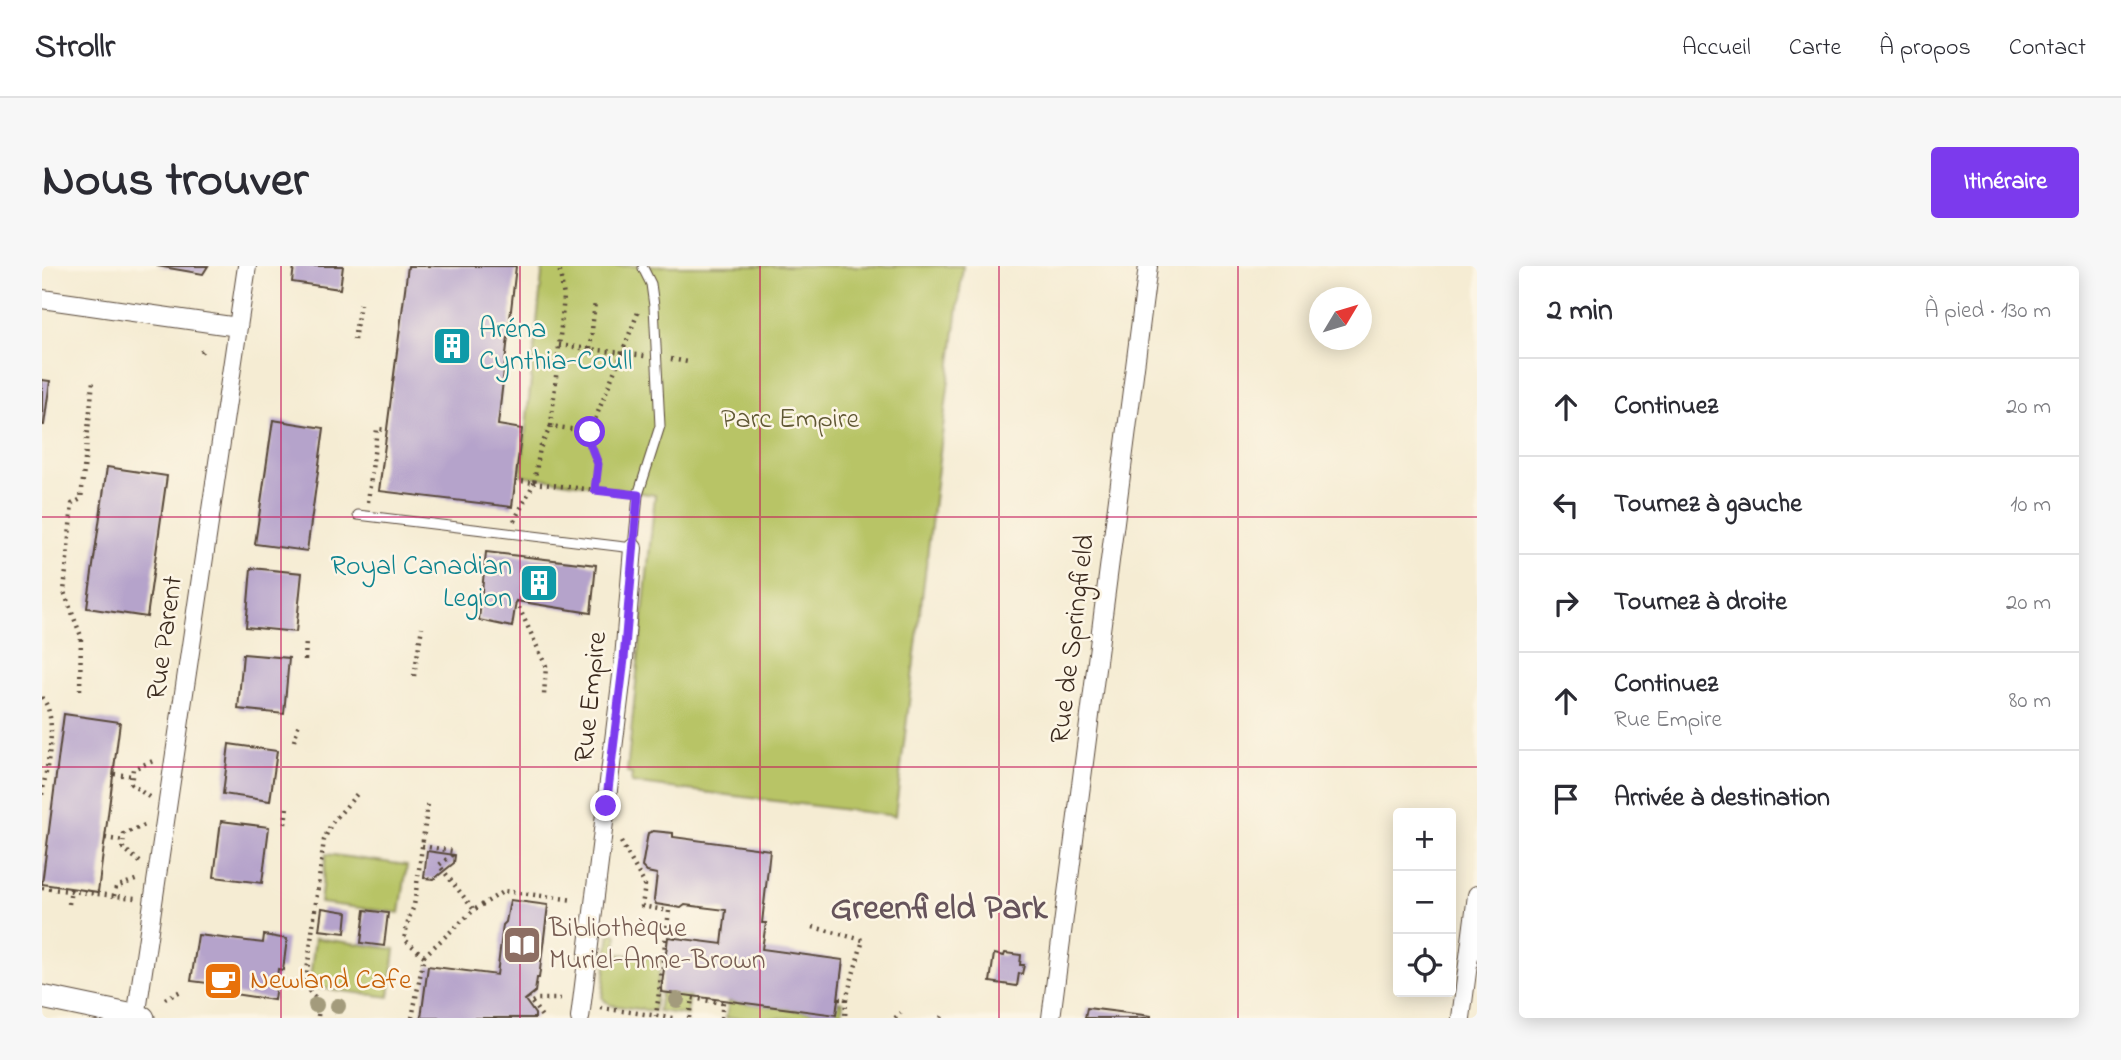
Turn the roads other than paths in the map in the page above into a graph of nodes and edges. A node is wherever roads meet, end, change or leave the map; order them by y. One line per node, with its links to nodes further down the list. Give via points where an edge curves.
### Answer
1 (247, 266): 5 (street, Rue Parent)
2 (1148, 266): 12 (street, Rue de Springfield)
3 (643, 268): 7 (lane, via 651,284 660,426 638,495)
4 (42, 299): 5 (street)
5 (238, 327): 10 (street, Rue Parent)
6 (362, 516): 7 (lane)
7 (633, 548): 11 (street, Rue Empire)
8 (1477, 895): 13 (street)
9 (42, 997): 10 (street)
10 (139, 1018)
11 (580, 1018)
12 (1051, 1018)
13 (1461, 1018)

